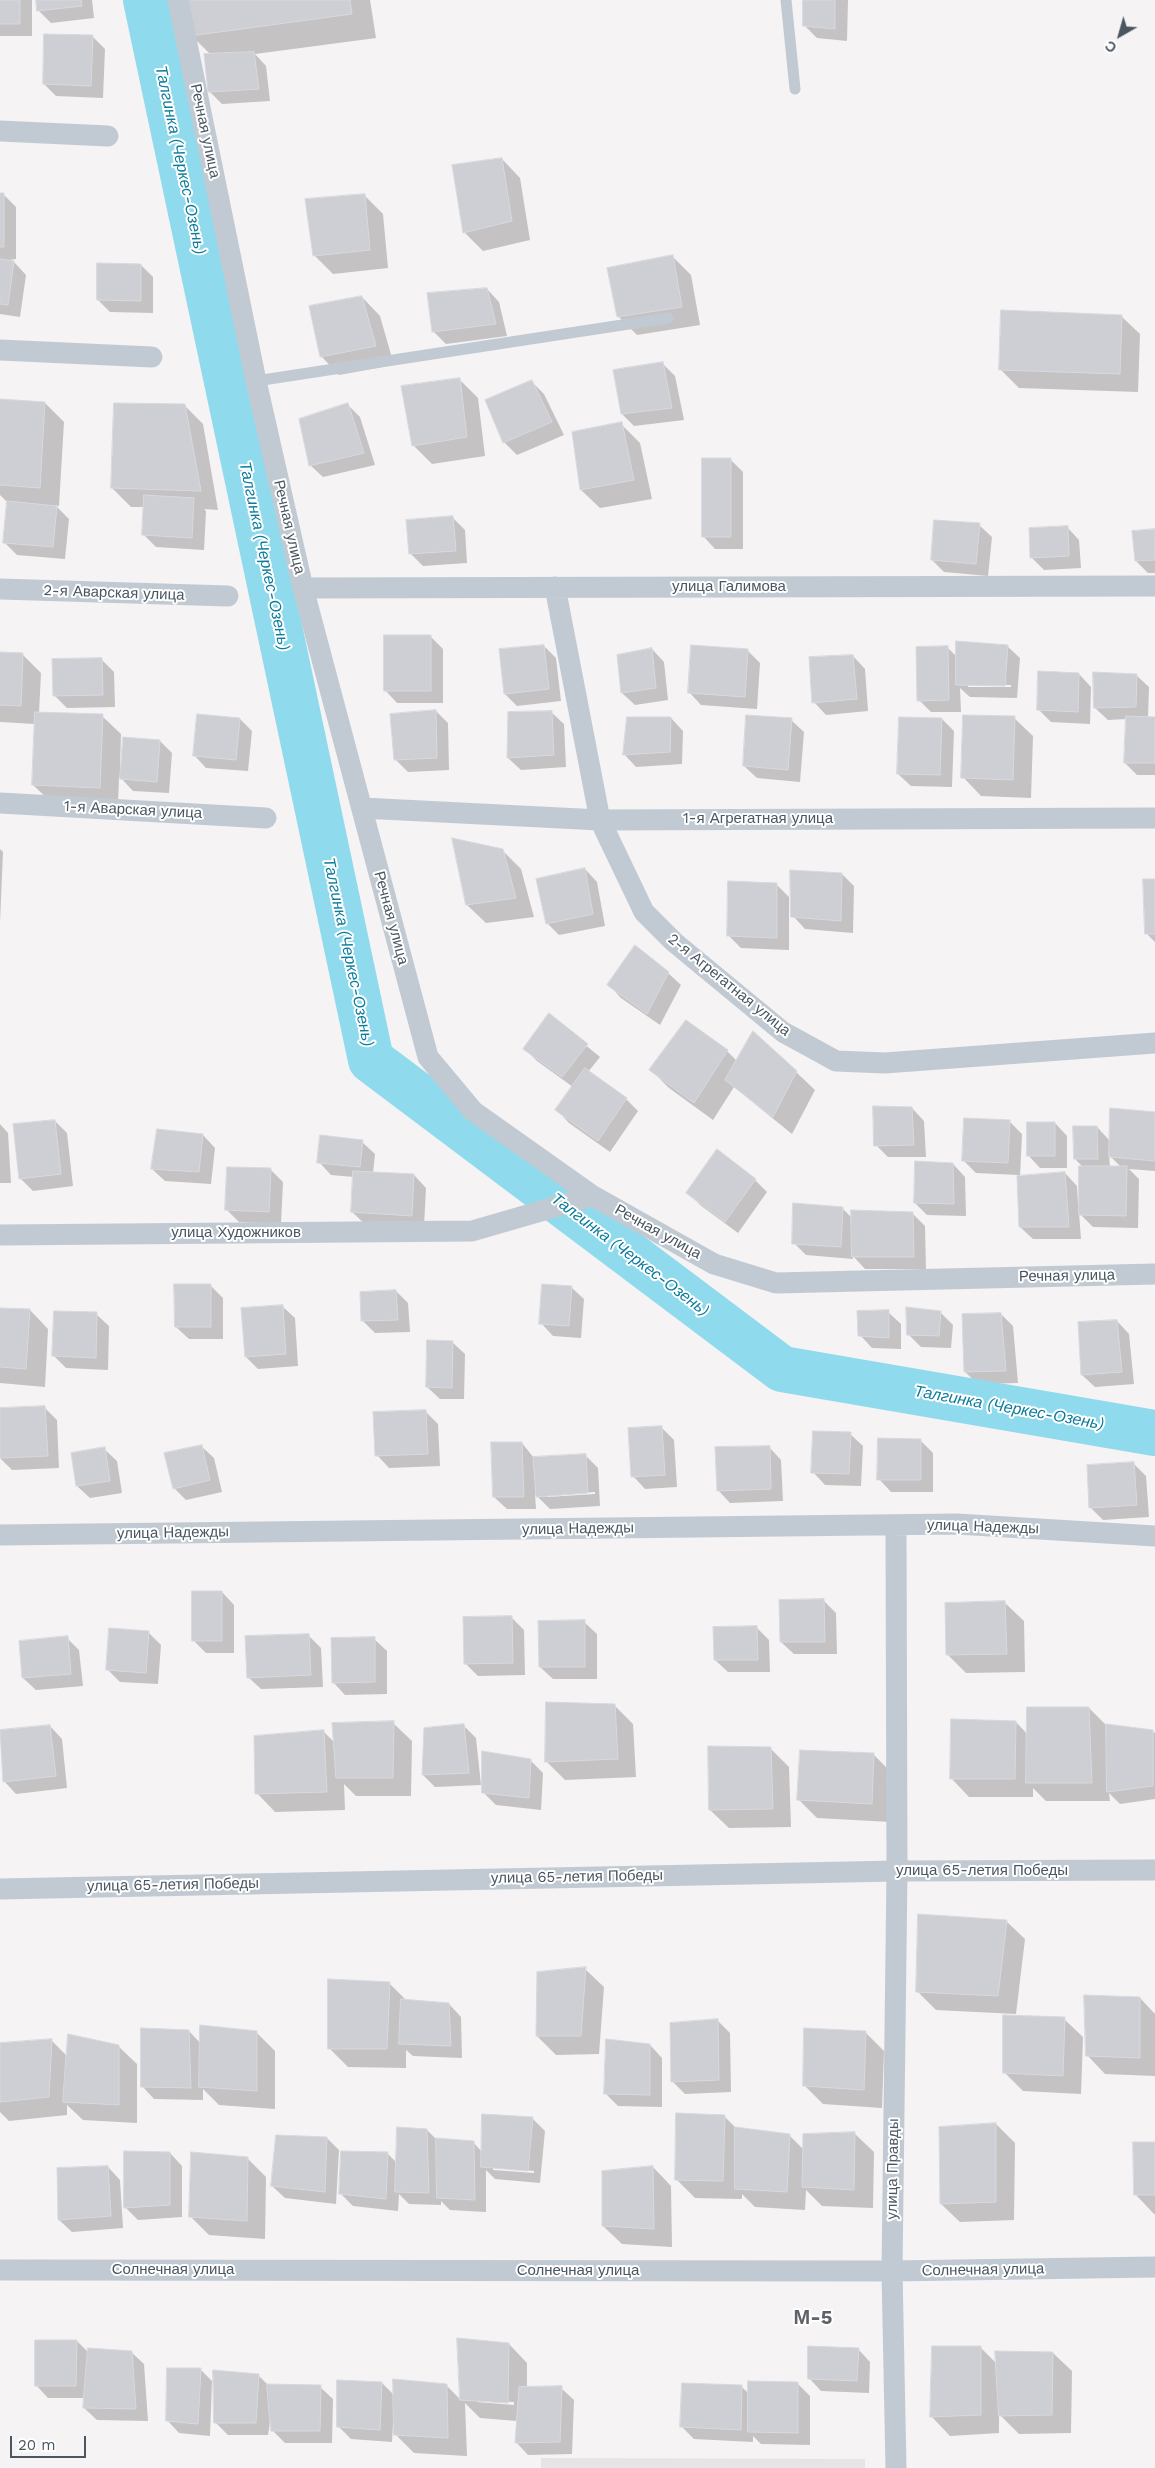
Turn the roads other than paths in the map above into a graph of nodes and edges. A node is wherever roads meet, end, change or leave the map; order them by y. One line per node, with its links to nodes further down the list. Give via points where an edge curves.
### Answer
1 (178, 0): 9 (street, Речная улица)
2 (786, 0): 3 (lane)
3 (795, 89)
4 (0, 131): 5 (street)
5 (108, 136)
6 (668, 318): 9 (lane)
7 (0, 350): 8 (street)
8 (152, 357)
9 (256, 381): 12 (street, Речная улица)
10 (1155, 586): 11 (street, улица Галимова)
11 (555, 587): 12 (street, улица Галимова); 19 (street, 2-я Агрегатная улица)
12 (303, 588): 16 (street, Речная улица)
13 (0, 589): 14 (street, 2-я Аварская улица)
14 (228, 596)
15 (0, 803): 17 (street, 1-я Аварская улица)
16 (362, 808): 19 (street, 1-я Агрегатная улица); 21 (street, Речная улица, via 428,1056 473,1112)
17 (266, 818)
18 (1155, 818): 19 (street, 1-я Агрегатная улица)
19 (600, 820): 20 (street, 2-я Агрегатная улица, via 644,912 674,942 783,1032 836,1061 885,1063)
20 (1155, 1043)
21 (593, 1196): 22 (street, улица Художников, via 472,1231); 23 (street, Речная улица, via 714,1264 776,1283)
22 (0, 1235)
23 (1155, 1274)
24 (896, 1525): 25 (street, улица Надежды); 26 (street, улица Надежды, via 957,1524); 28 (street, улица Правды)
25 (0, 1535)
26 (1155, 1536)
27 (1155, 1870): 28 (street, улица 65-летия Победы)
28 (897, 1871): 29 (street, улица 65-летия Победы); 32 (street, улица Правды)
29 (0, 1889)
30 (1155, 2267): 32 (street, Солнечная улица)
31 (0, 2270): 32 (street, Солнечная улица)
32 (892, 2271): 33 (street, улица Правды)
33 (896, 2468)

